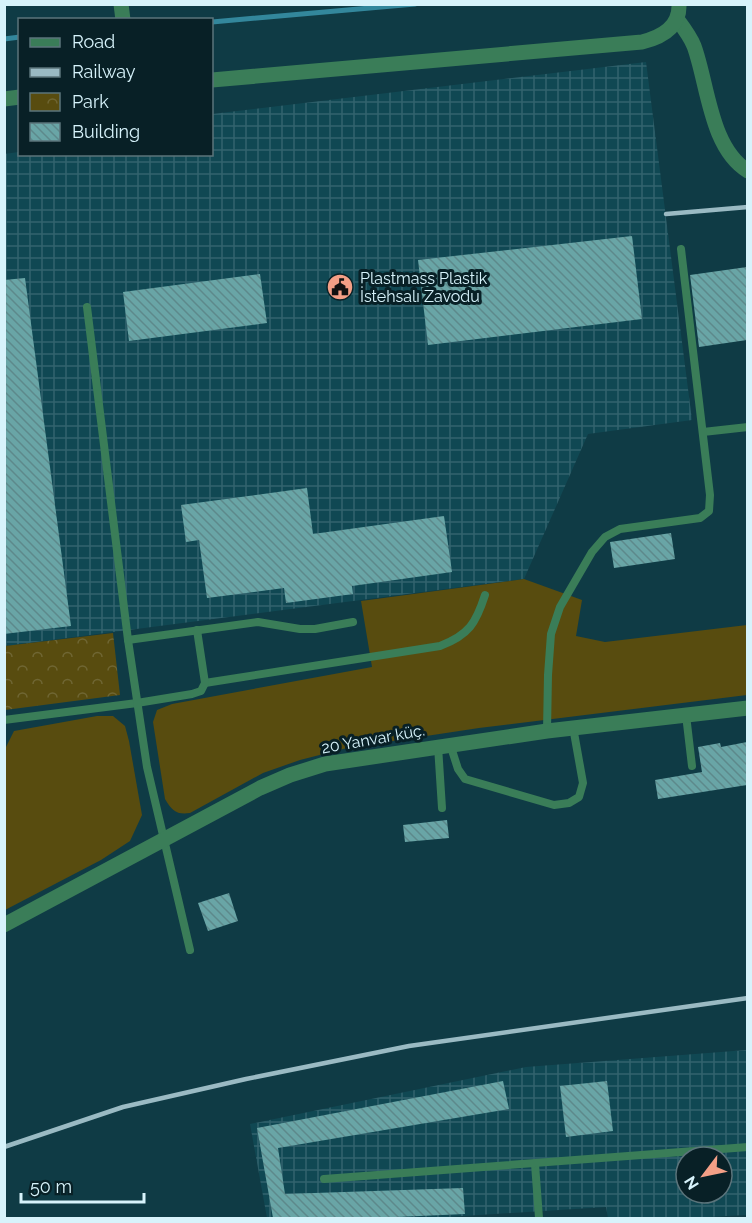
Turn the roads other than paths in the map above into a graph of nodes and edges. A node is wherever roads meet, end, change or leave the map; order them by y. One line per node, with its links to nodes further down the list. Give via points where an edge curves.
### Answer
1 (678, 12): 2 (street, via 669,32 642,42); 3 (street, via 694,46 717,128 737,165)
2 (213, 80)
3 (747, 171)
4 (681, 249): 7 (lane)
5 (87, 307): 11 (lane)
6 (747, 427): 7 (lane)
7 (703, 432): 18 (lane, via 709,511 700,519 620,528 604,537 591,552 560,608 551,634)
8 (485, 595): 12 (lane, via 472,627 441,646)
9 (353, 622): 10 (lane, via 315,629 258,622)
10 (197, 630): 11 (lane); 12 (lane)
11 (128, 640): 13 (lane)
12 (205, 683): 13 (lane, via 201,691 192,694)
13 (137, 703): 16 (lane); 22 (lane)
14 (747, 708): 15 (street, 20 Yanvar küç.)
15 (686, 714): 17 (street, 20 Yanvar küç.); 20 (lane)
16 (4, 720)
17 (573, 727): 18 (street, 20 Yanvar küç.); 19 (lane, via 583,783 579,797 569,804 554,805 465,779)
18 (547, 731): 19 (street, 20 Yanvar küç.)
19 (444, 745): 21 (lane); 22 (street, 20 Yanvar küç., via 325,764 290,775)
20 (692, 766)
21 (442, 808)
22 (164, 840): 23 (street, 20 Yanvar küç.); 24 (lane)
23 (4, 925)
24 (190, 950)
25 (747, 1147): 26 (lane)
26 (535, 1164): 27 (lane); 28 (lane)
27 (324, 1179)
28 (539, 1218)

